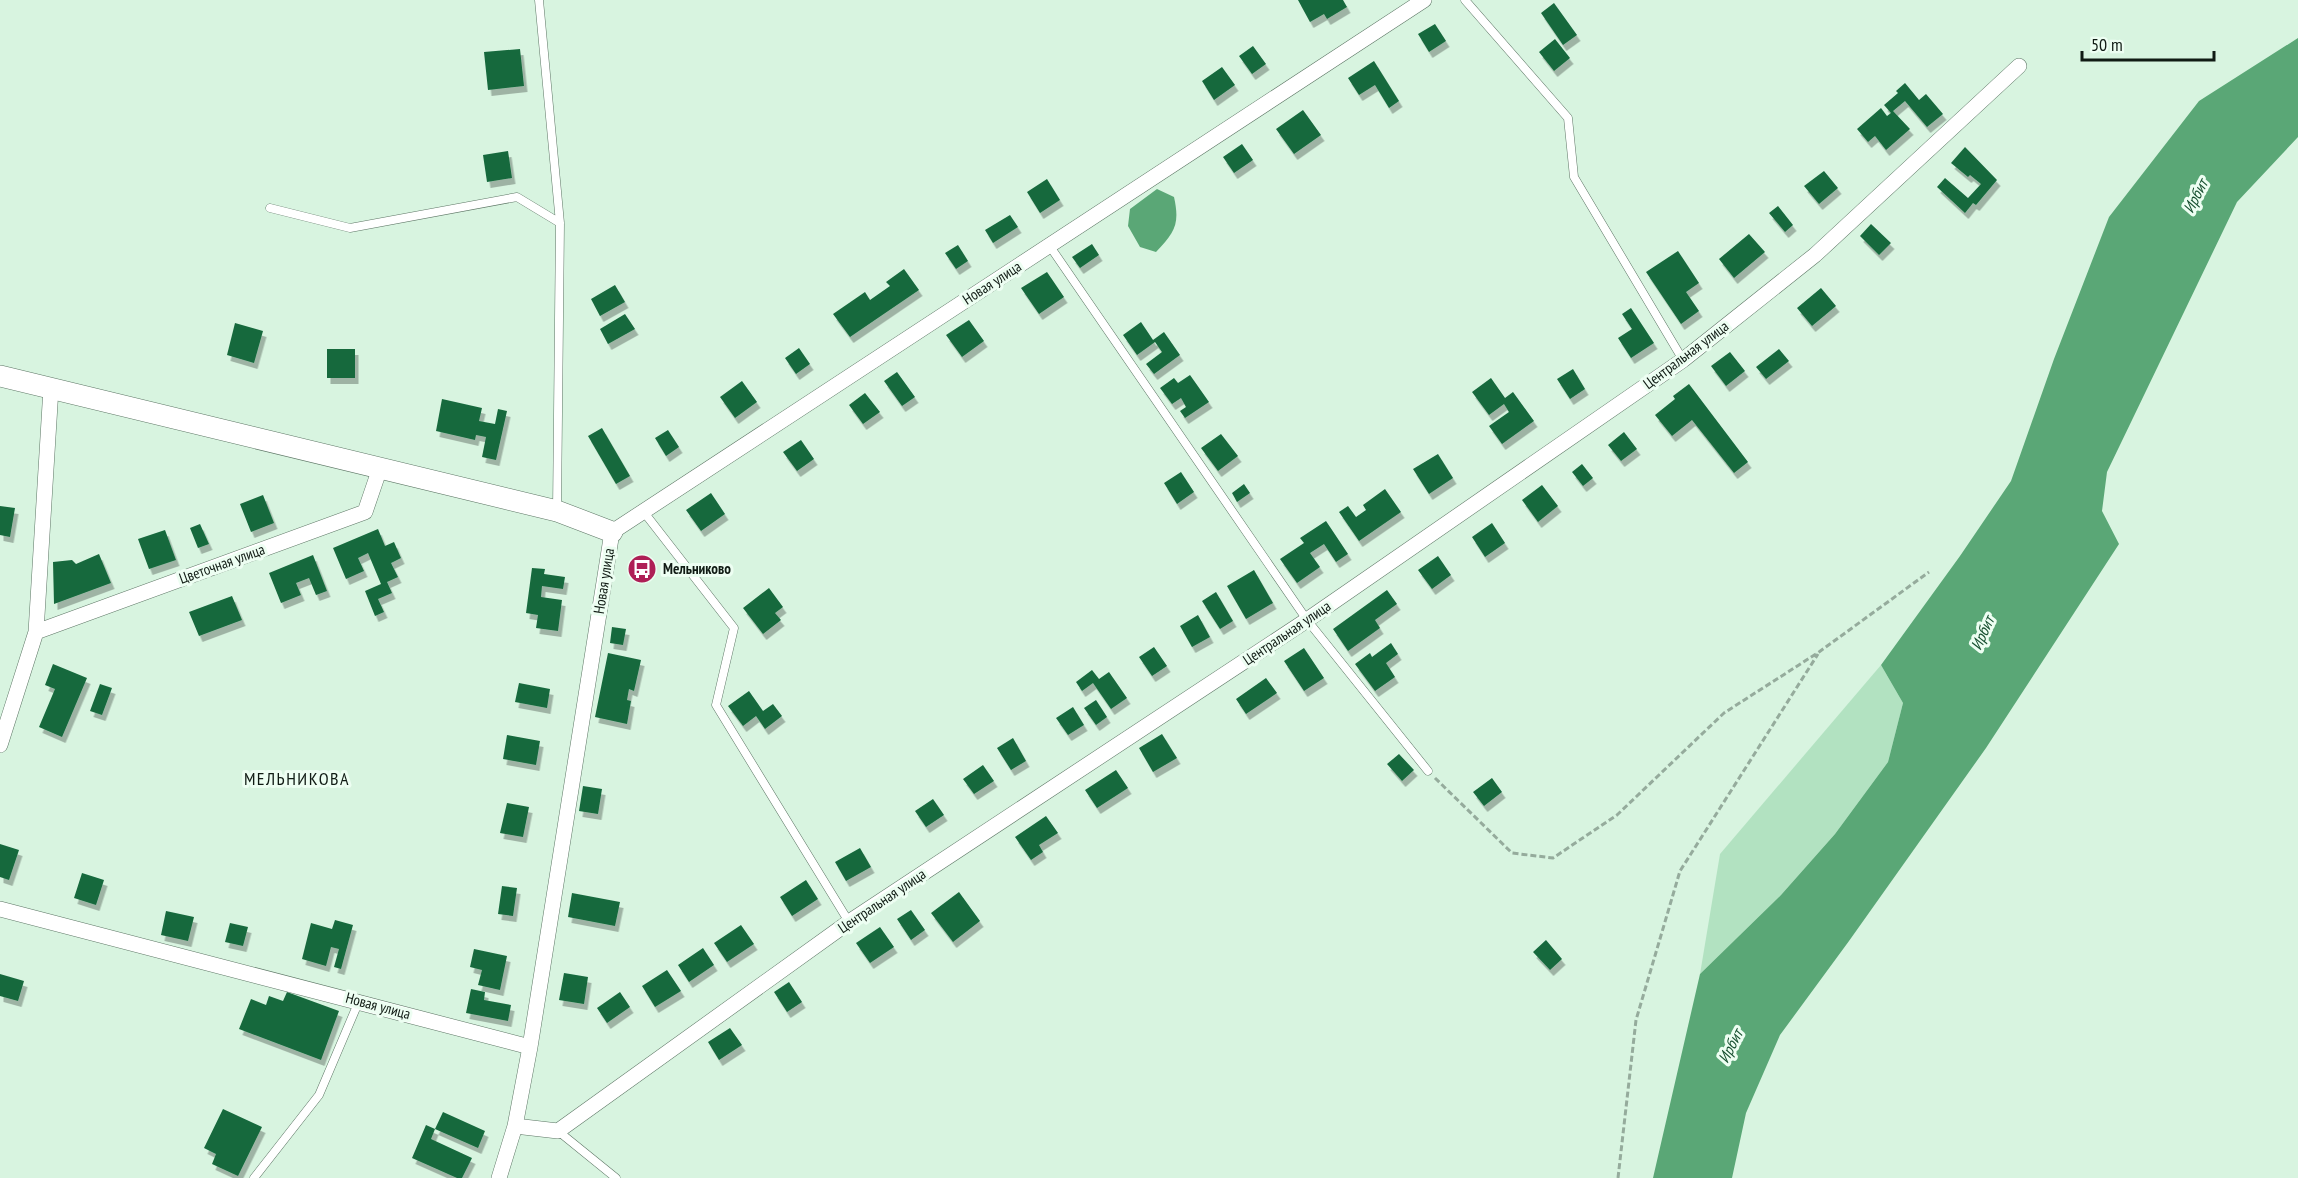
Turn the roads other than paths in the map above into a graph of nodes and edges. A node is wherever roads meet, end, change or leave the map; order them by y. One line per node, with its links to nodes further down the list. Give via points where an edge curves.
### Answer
1 (538, 0): 6 (lane)
2 (1424, 0): 7 (street, Новая улица)
3 (1465, 0): 8 (lane, via 1568,118 1574,177)
4 (2019, 66): 8 (street, Центральная улица, via 1815,255)
5 (270, 208): 6 (lane, via 350,228 517,197)
6 (560, 223): 13 (lane)
7 (1049, 245): 12 (street, Новая улица); 15 (lane)
8 (1683, 360): 15 (street, Центральная улица)
9 (0, 376): 10 (street)
10 (51, 388): 11 (street); 16 (street)
11 (380, 468): 13 (street); 16 (street, Цветочная улица, via 365,512)
12 (643, 510): 14 (street, Новая улица); 21 (lane, via 734,628 716,705)
13 (556, 511): 14 (street)
14 (612, 532): 23 (street, Новая улица)
15 (1308, 620): 19 (lane); 21 (street, Центральная улица)
16 (36, 632): 17 (street)
17 (2, 731): 18 (street)
18 (0, 745)
19 (1428, 771)
20 (0, 909): 22 (street, Новая улица)
21 (849, 922): 25 (street, Центральная улица)
22 (359, 1001): 23 (street, Новая улица); 26 (lane, via 319,1095)
23 (530, 1047): 24 (street)
24 (515, 1126): 25 (street); 27 (street)
25 (558, 1131): 28 (lane)
26 (254, 1178)
27 (499, 1178)
28 (616, 1178)

